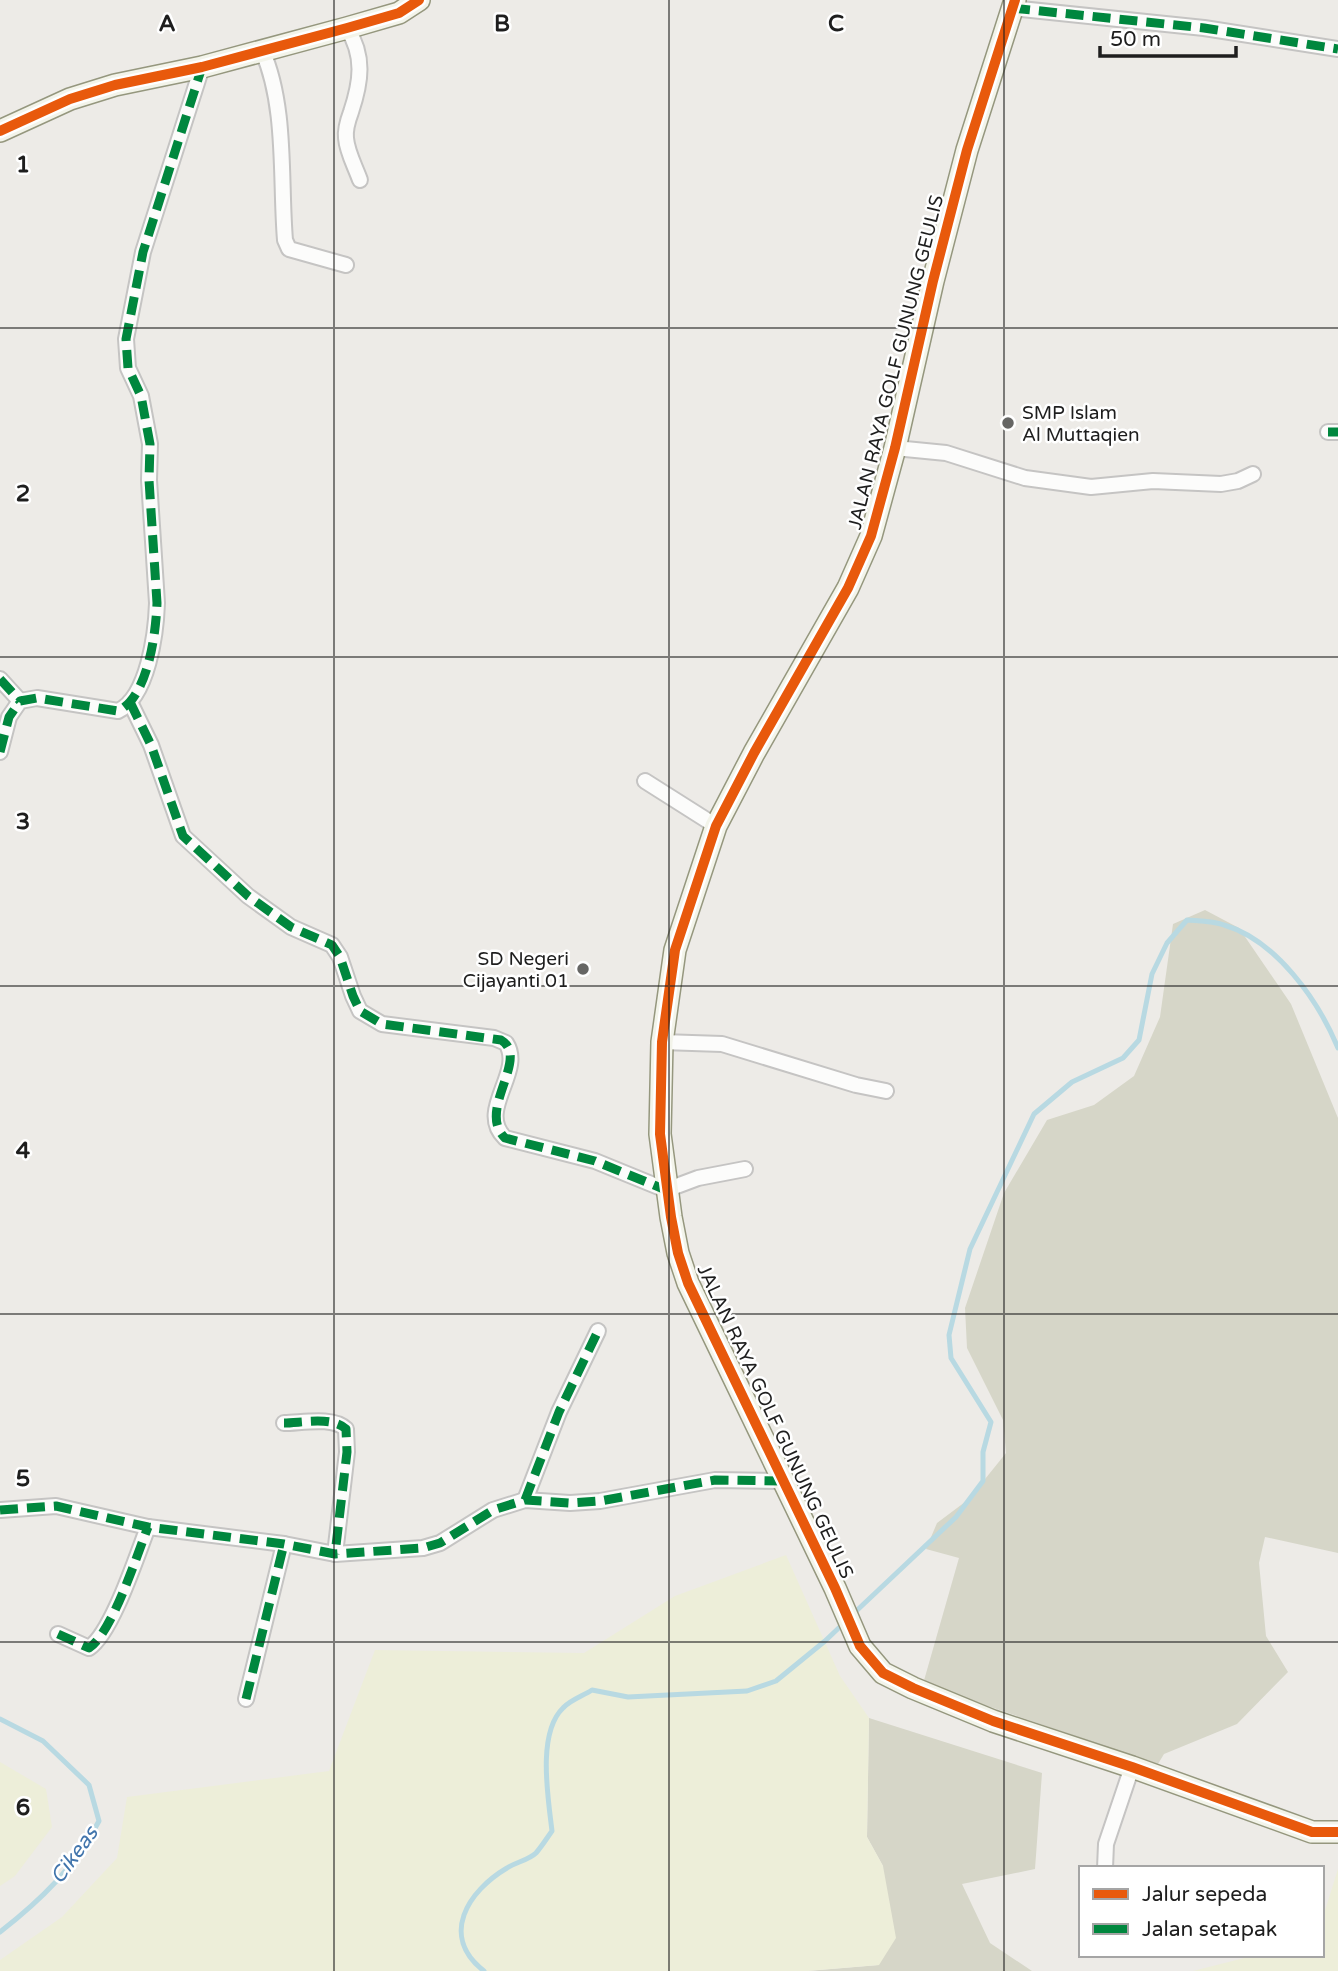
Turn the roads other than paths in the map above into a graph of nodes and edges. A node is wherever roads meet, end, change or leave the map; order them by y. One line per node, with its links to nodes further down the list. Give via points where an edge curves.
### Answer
1 (419, 0): 3 (main road, via 399,13)
2 (1014, 4): 4 (street); 10 (main road, JALAN RAYA GOLF GUNUNG GEULIS, via 963,163)
3 (347, 28): 5 (main road); 8 (street, via 355,40 362,72 346,126)
4 (1338, 49)
5 (262, 50): 6 (main road); 9 (street, via 275,96 285,240 289,249 298,253)
6 (202, 67): 7 (main road, via 70,99); 14 (street, via 144,252 126,339 128,368 141,396 150,444 158,603 146,668)
7 (0, 131)
8 (360, 180)
9 (346, 265)
10 (895, 448): 11 (street, via 946,453 1025,478 1091,488 1153,481 1221,484); 17 (main road, JALAN RAYA GOLF GUNUNG GEULIS, via 871,536 848,588)
11 (1253, 474)
12 (0, 679): 13 (street)
13 (20, 701): 14 (street, via 37,698 118,711); 15 (street, via 9,718)
14 (130, 702): 21 (street, via 151,745 183,836 248,897 291,927 332,945 360,1011 382,1024 502,1040 511,1057 496,1123 505,1138 595,1161)
15 (0, 752)
16 (645, 780): 17 (street)
17 (716, 826): 18 (main road, JALAN RAYA GOLF GUNUNG GEULIS, via 675,950)
18 (662, 1042): 19 (street, via 722,1044); 21 (main road, JALAN RAYA GOLF GUNUNG GEULIS, via 660,1134)
19 (886, 1091)
20 (746, 1169): 21 (street)
21 (666, 1190): 24 (main road, JALAN RAYA GOLF GUNUNG GEULIS, via 688,1283)
22 (598, 1331): 25 (street, via 559,1412)
23 (284, 1423): 29 (street, via 327,1422 346,1429)
24 (782, 1481): 25 (street, via 715,1480 600,1501); 32 (main road, JALAN RAYA GOLF GUNUNG GEULIS, via 860,1646 883,1673 993,1721)
25 (525, 1500): 29 (street, via 493,1510 440,1543 423,1548)
26 (0, 1510): 27 (street, via 56,1506)
27 (148, 1527): 28 (street); 30 (street, via 96,1643 84,1647)
28 (284, 1544): 29 (street); 31 (street)
29 (335, 1554)
30 (58, 1634)
31 (246, 1699)
32 (1132, 1767): 33 (main road, JALAN RAYA GOLF GUNUNG GEULIS, via 1312,1832); 34 (street, via 1106,1844)
33 (1338, 1832)
34 (1105, 1866)

